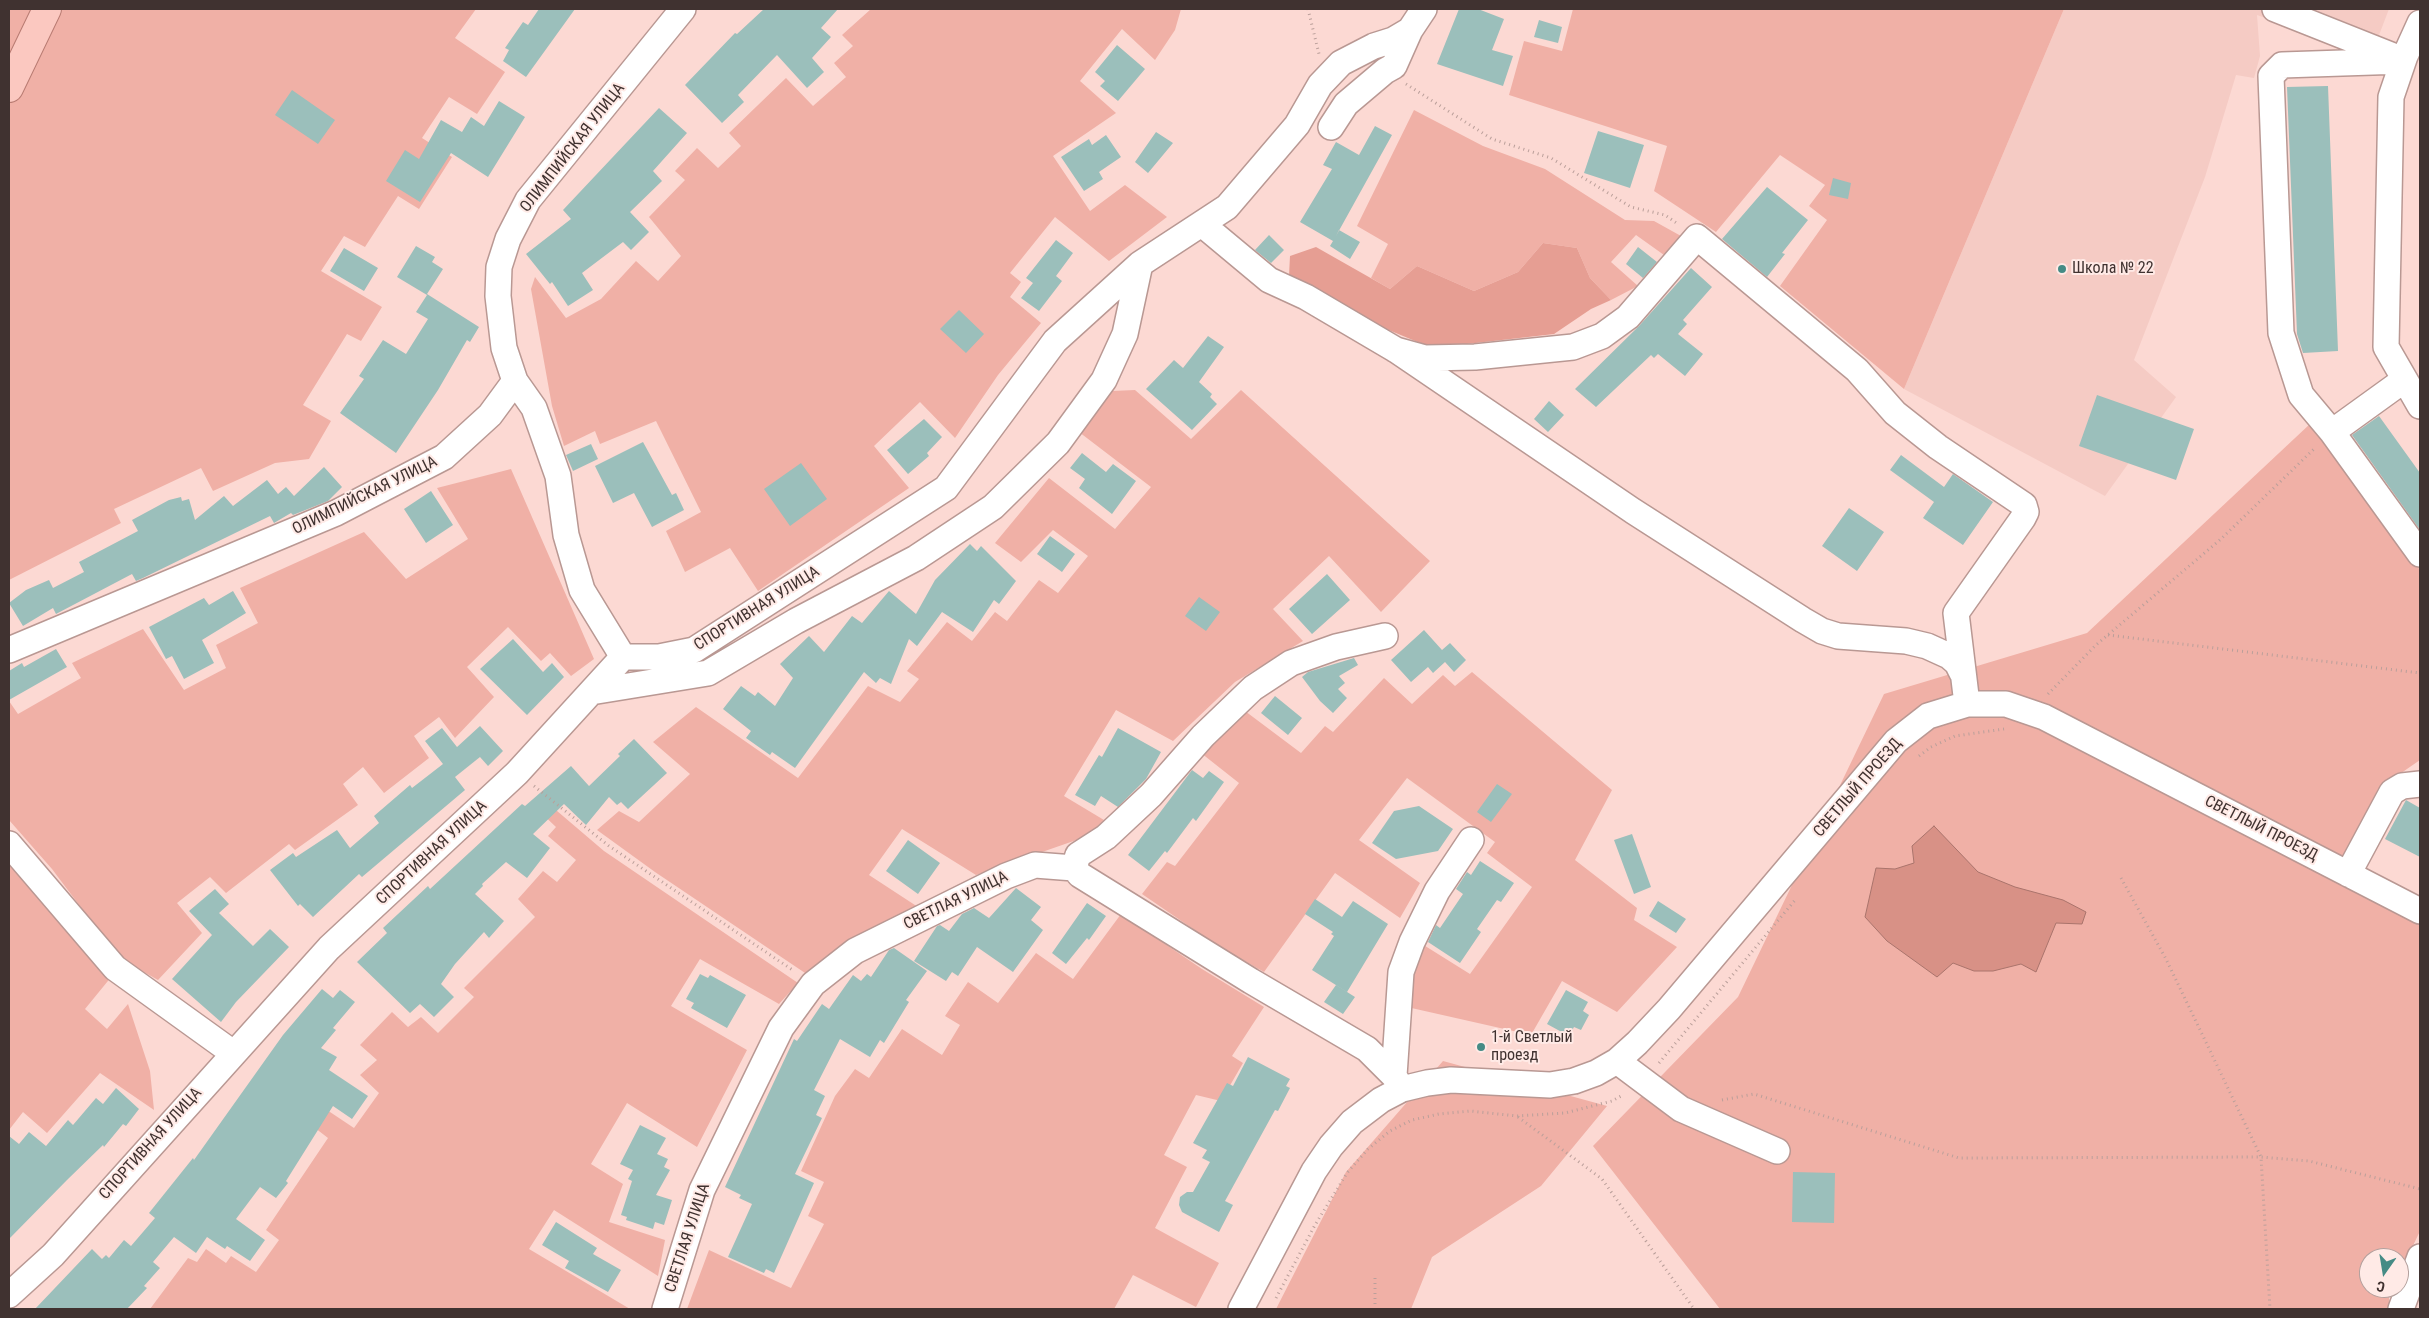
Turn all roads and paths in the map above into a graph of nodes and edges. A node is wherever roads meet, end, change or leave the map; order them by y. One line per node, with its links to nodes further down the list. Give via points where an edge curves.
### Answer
1 (47, 9): 11 (main road)
2 (683, 9): 18 (street, ОЛИМПИЙСКАЯ УЛИЦА, via 528,200 508,240 499,267 498,296 504,348)
3 (1308, 9): 10 (path, via 1321,64)
4 (1424, 9): 7 (street)
5 (2275, 9): 8 (street)
6 (2420, 22): 8 (street)
7 (1410, 30): 9 (street, via 1394,66); 10 (street, СПОРТИВНАЯ УЛИЦА, via 1341,63)
8 (2403, 61): 17 (street, via 2391,97 2386,347); 20 (street, via 2282,65 2271,76 2281,334 2301,395)
9 (1385, 71): 12 (street, via 1346,104); 14 (path, via 1492,138 1551,158 1631,207 1665,215)
10 (1320, 85): 13 (street, СПОРТИВНАЯ УЛИЦА, via 1297,125 1227,208)
11 (9, 88)
12 (1331, 128)
13 (1203, 225): 15 (street, СПОРТИВНАЯ УЛИЦА); 16 (street, via 1269,280 1306,297)
14 (1697, 237): 16 (street, via 1628,317 1602,336 1573,347 1475,357 1425,358); 26 (street, via 1857,370 1895,413 1938,447 2024,505 2026,512 2023,518 1956,613)
15 (1140, 264): 25 (street, СПОРТИВНАЯ УЛИЦА, via 1055,341 946,488 694,650 659,657); 28 (street, via 1125,334 1104,380 1058,443 993,507 916,558 796,621 708,673)
16 (1396, 350): 26 (street, via 1633,511 1822,631 1838,636 1906,641 1927,646 1949,656)
17 (2404, 380): 19 (street); 20 (street)
18 (515, 381): 24 (street, ОЛИМПИЙСКАЯ УЛИЦА, via 490,414 444,457 336,513); 25 (street, via 534,408 558,476 566,535 582,590)
19 (2420, 406)
20 (2332, 432): 21 (street)
21 (2420, 554)
22 (2107, 635): 27 (path)
23 (1385, 636): 34 (street, via 1336,647 1291,663 1253,688 1203,736 1151,795 1106,837 1078,855)
24 (9, 650)
25 (623, 657): 28 (street, СПОРТИВНАЯ УЛИЦА)
26 (1962, 673): 29 (street)
27 (2420, 673)
28 (591, 692): 30 (street, СПОРТИВНАЯ УЛИЦА)
29 (1967, 704): 35 (street, СВЕТЛЫЙ ПРОЕЗД, via 2006,704 2044,716); 40 (street, СВЕТЛЫЙ ПРОЕЗД, via 1928,716 1896,742 1669,1008 1637,1044)
30 (517, 773): 38 (path, via 608,846); 39 (street, СПОРТИВНАЯ УЛИЦА, via 329,948)
31 (2420, 784): 35 (street, via 2402,786 2392,792)
32 (1471, 840): 41 (street, via 1437,891 1412,942 1402,972)
33 (9, 844): 39 (street, via 114,968)
34 (1074, 868): 38 (street, СВЕТЛАЯ УЛИЦА, via 1035,865 1006,876 855,951); 41 (street, via 1080,875 1194,946 1367,1049)
35 (2348, 874): 37 (street, СВЕТЛЫЙ ПРОЕЗД)
36 (2121, 878): 45 (path, via 2166,960)
37 (2420, 911)
38 (813, 984): 50 (street, СВЕТЛАЯ УЛИЦА, via 781,1028 702,1190)
39 (233, 1053): 49 (street, СПОРТИВНАЯ УЛИЦА, via 53,1255)
40 (1616, 1061): 41 (street, СВЕТЛЫЙ ПРОЕЗД, via 1588,1076 1550,1085 1451,1080); 44 (street, via 1681,1109)
41 (1398, 1082): 51 (street, via 1352,1122 1332,1146 1305,1188)
42 (1717, 1102): 45 (path, via 1754,1094 1959,1158)
43 (1517, 1116): 53 (path, via 1602,1180)
44 (1777, 1151)
45 (2261, 1157): 46 (path, via 2309,1161); 54 (path)
46 (2420, 1189)
47 (2420, 1256): 55 (street)
48 (1375, 1277): 52 (path)
49 (9, 1295)
50 (665, 1309)
51 (1241, 1309)
52 (1374, 1309)
53 (1694, 1309)
54 (2270, 1309)
55 (2401, 1309)

